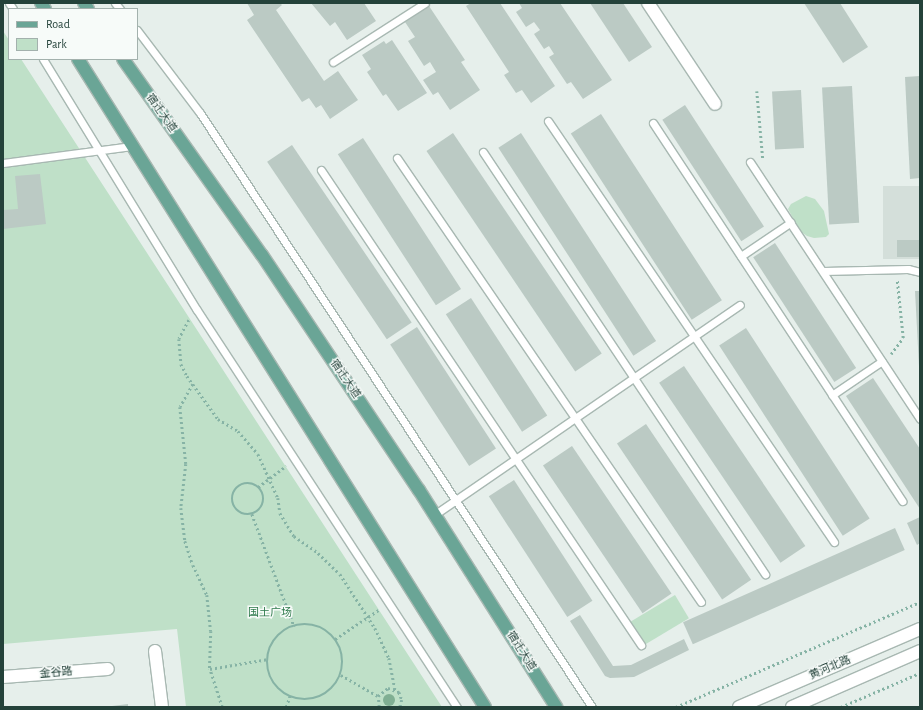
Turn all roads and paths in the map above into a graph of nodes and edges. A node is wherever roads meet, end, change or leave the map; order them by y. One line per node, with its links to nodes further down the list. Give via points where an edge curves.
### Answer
1 (425, 3): 7 (lane)
2 (648, 3): 9 (main road)
3 (138, 31): 40 (lane, via 200,113)
4 (44, 60): 13 (lane)
5 (79, 60): 12 (main road)
6 (124, 60): 43 (main road, 宿迁大道, via 262,255)
7 (334, 62)
8 (757, 91): 19 (path, via 763,158)
9 (715, 104)
10 (548, 121): 27 (lane)
11 (653, 123): 21 (lane)
12 (132, 146): 13 (lane); 71 (main road)
13 (98, 149): 17 (lane); 26 (lane)
14 (483, 152): 29 (lane)
15 (397, 158): 34 (lane)
16 (750, 162): 19 (lane)
17 (3, 163)
18 (321, 170): 36 (lane)
19 (759, 175): 20 (lane)
20 (791, 222): 21 (lane); 23 (lane)
21 (740, 256): 31 (lane)
22 (896, 269): 23 (lane); 24 (lane); 28 (path, via 903,338 898,347)
23 (823, 271): 28 (lane)
24 (920, 272)
25 (740, 305): 27 (lane)
26 (197, 310): 30 (path, via 187,322 179,339 181,364); 37 (lane)
27 (694, 336): 29 (lane); 44 (lane)
28 (882, 361): 31 (lane); 33 (lane)
29 (634, 378): 34 (lane); 45 (lane)
30 (193, 384): 38 (path, via 218,419 248,441 267,468); 58 (path, via 180,407 186,464 181,508 185,541 192,565 207,595 211,631)
31 (832, 395): 41 (lane)
32 (920, 403): 33 (lane)
33 (913, 408): 35 (lane)
34 (575, 418): 36 (lane); 46 (lane)
35 (920, 419)
36 (516, 459): 40 (lane); 53 (lane)
37 (294, 460): 38 (path); 48 (lane)
38 (270, 477): 39 (path); 49 (path, via 278,498 280,513 294,536 318,553 340,574)
39 (258, 487): 42 (path, via 263,494 263,502); 42 (path, via 246,483 233,493 232,500 237,510)
40 (457, 499): 43 (lane); 73 (lane)
41 (902, 502)
42 (252, 514): 50 (path)
43 (434, 515): 72 (main road, 宿迁大道)
44 (834, 542)
45 (765, 574)
46 (701, 602)
47 (920, 602): 74 (path)
48 (388, 603): 49 (path); 70 (lane)
49 (368, 617): 52 (path); 62 (path, via 389,658)
50 (294, 626): 52 (path, via 317,625); 56 (path, via 278,635 271,646)
51 (920, 629): 75 (main road, 黄河北路)
52 (335, 639): 60 (path, via 344,662)
53 (641, 645)
54 (155, 651): 65 (main road)
55 (920, 651): 76 (main road, 黄河北路)
56 (268, 659): 58 (path); 63 (path, via 269,672 274,684)
57 (108, 669): 61 (main road, 金谷路)
58 (210, 669): 66 (path)
59 (920, 673): 77 (path)
60 (341, 675): 63 (path, via 335,686 322,697 309,700); 64 (path)
61 (3, 677)
62 (395, 690): 64 (path, via 384,689); 69 (path, via 401,696)
63 (290, 696): 67 (path)
64 (378, 696): 68 (path)
65 (162, 707)
66 (222, 707)
67 (286, 707)
68 (379, 707)
69 (400, 707)
70 (457, 707)
71 (485, 707)
72 (556, 707)
73 (592, 707)
74 (676, 707)
75 (739, 707)
76 (792, 707)
77 (841, 707)

